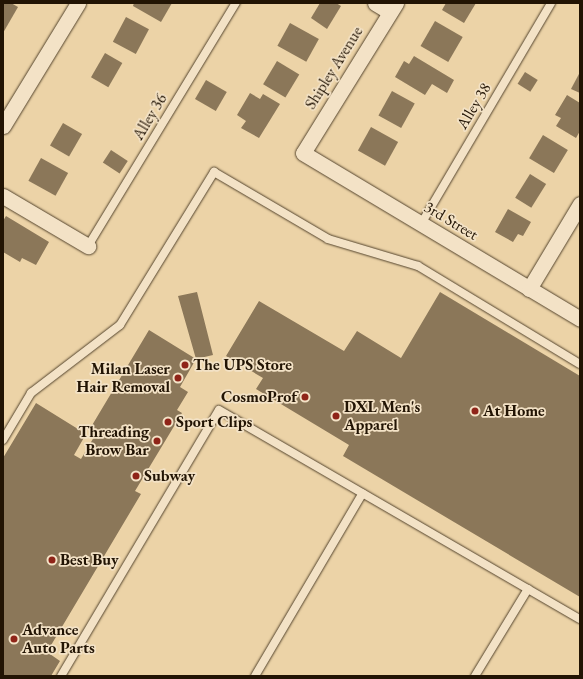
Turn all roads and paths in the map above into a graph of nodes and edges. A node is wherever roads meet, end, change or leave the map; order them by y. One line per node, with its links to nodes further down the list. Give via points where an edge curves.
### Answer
1 (78, 3): 6 (street)
2 (236, 3): 11 (lane, Alley 36)
3 (375, 3): 5 (street)
4 (551, 3): 10 (lane, Alley 38)
5 (393, 7): 7 (street, Shipley Avenue)
6 (3, 126)
7 (303, 153): 10 (street, 3rd Street)
8 (3, 196): 11 (street)
9 (580, 204): 12 (street)
10 (421, 224): 12 (street, 3rd Street)
11 (88, 246)
12 (529, 288): 13 (street, 3rd Street)
13 (580, 319)
14 (580, 364): 15 (lane, via 418,266 328,239 214,172 120,325 31,393)
15 (3, 440)
16 (363, 493): 17 (lane); 19 (lane, via 219,410); 20 (lane)
17 (528, 589): 18 (lane); 21 (lane)
18 (580, 619)
19 (61, 676)
20 (255, 676)
21 (475, 676)

